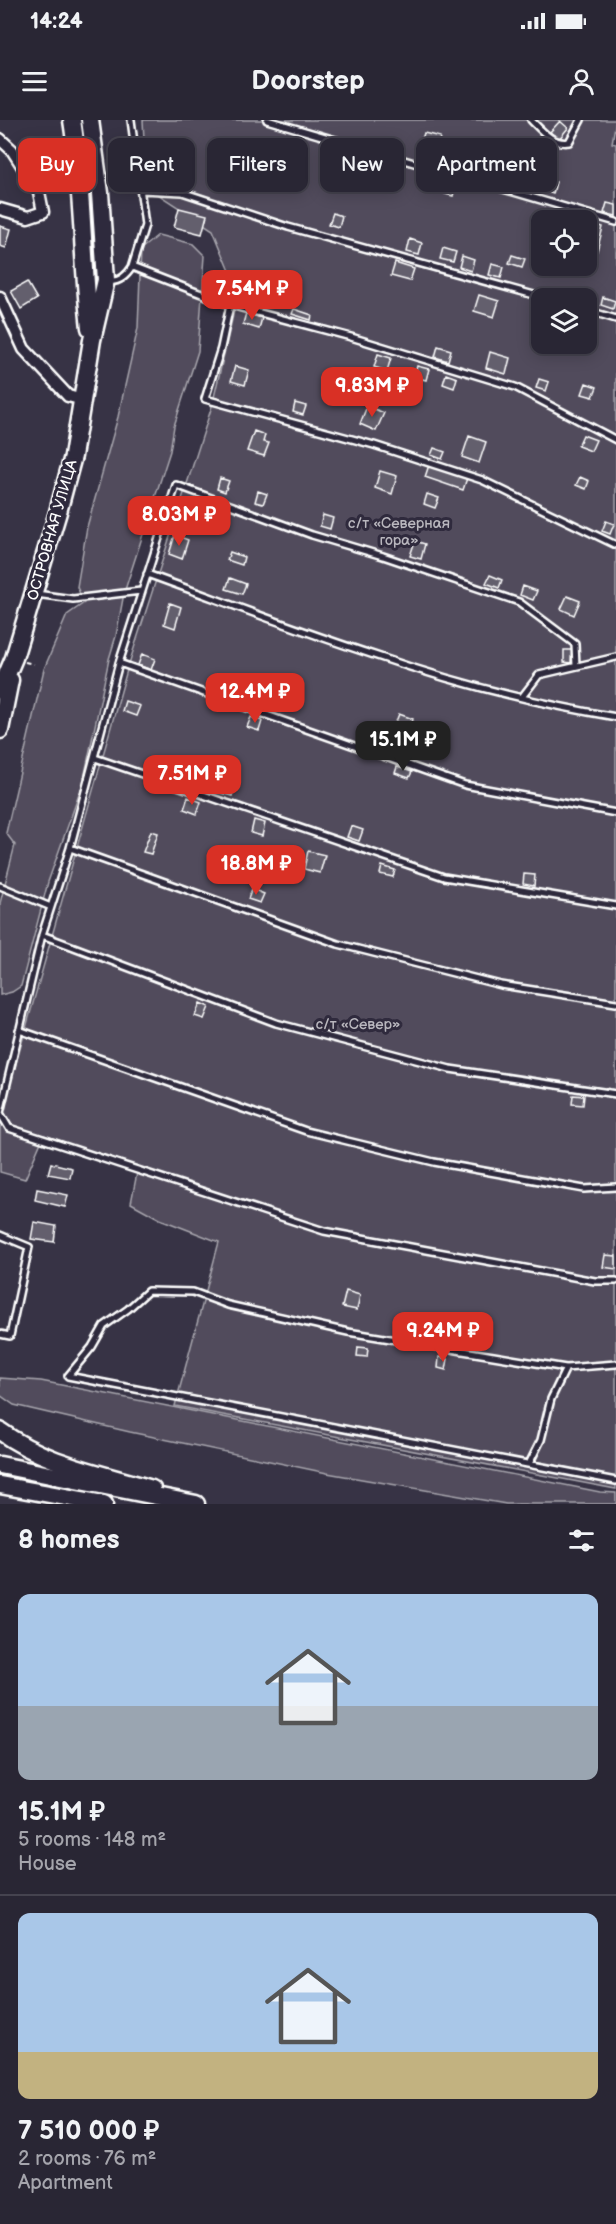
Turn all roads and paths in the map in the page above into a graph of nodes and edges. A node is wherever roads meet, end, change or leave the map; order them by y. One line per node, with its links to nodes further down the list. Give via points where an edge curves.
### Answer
1 (72, 120): 20 (main road, ОСТРОВНАЯ УЛИЦА, via 83,207)
2 (90, 120): 14 (main road, ОСТРОВНАЯ УЛИЦА)
3 (131, 120): 7 (lane)
4 (267, 120): 12 (lane)
5 (531, 120): 6 (lane, via 561,144 569,142)
6 (581, 120)
7 (134, 138)
8 (0, 139): 11 (street, via 12,150 39,192 43,212 28,217)
9 (141, 192): 13 (lane, via 146,225)
10 (182, 192): 15 (lane, via 288,227)
11 (0, 209)
12 (616, 222)
13 (132, 267): 14 (lane, via 113,282); 17 (lane)
14 (106, 280): 20 (main road, ОСТРОВНАЯ УЛИЦА)
15 (531, 294)
16 (0, 297): 21 (street, via 24,349 68,396)
17 (230, 305): 22 (lane, via 515,387); 23 (lane, via 205,399 374,445 482,480)
18 (597, 313): 19 (lane)
19 (616, 319)
20 (92, 340): 21 (main road, ОСТРОВНАЯ УЛИЦА)
21 (83, 400): 26 (main road, ОСТРОВНАЯ УЛИЦА, via 61,501)
22 (616, 440)
23 (616, 544)
24 (147, 574): 25 (lane); 30 (lane, via 176,485 312,535 519,602 575,644); 32 (lane, via 374,656)
25 (141, 591): 26 (lane, via 73,599); 29 (lane)
26 (34, 594): 28 (main road, ОСТРОВНАЯ УЛИЦА)
27 (616, 657): 30 (lane)
28 (14, 658): 31 (main road, ОСТРОВНАЯ УЛИЦА); 34 (main road, ОСТРОВНАЯ УЛИЦА)
29 (119, 663): 35 (lane); 36 (lane, via 465,785)
30 (576, 666): 32 (lane, via 539,675)
31 (0, 691)
32 (522, 697): 33 (lane)
33 (616, 717)
34 (0, 730)
35 (95, 758): 37 (lane); 39 (lane, via 444,877)
36 (616, 813)
37 (70, 848): 40 (lane); 42 (lane, via 338,944 501,985)
38 (0, 886): 40 (lane)
39 (616, 906)
40 (51, 907): 41 (lane)
41 (42, 936): 43 (lane); 44 (lane, via 276,1023 450,1069)
42 (616, 1003)
43 (19, 1030): 45 (lane, via 306,1131 434,1162 584,1189); 47 (lane, via 0,1113 9,1128 324,1231 595,1281)
44 (616, 1094)
45 (616, 1187)
46 (0, 1235): 48 (lane, via 29,1247 10,1336)
47 (616, 1281)
48 (0, 1334)
49 (616, 1364): 50 (lane)
50 (566, 1368): 52 (lane); 52 (lane, via 348,1332 228,1305 193,1292 148,1291 104,1326 68,1376)
51 (0, 1431): 57 (main road, via 55,1461)
52 (529, 1464): 54 (lane)
53 (0, 1465): 57 (main road)
54 (616, 1481)
55 (3, 1486): 56 (main road)
56 (104, 1504)
57 (198, 1504)

